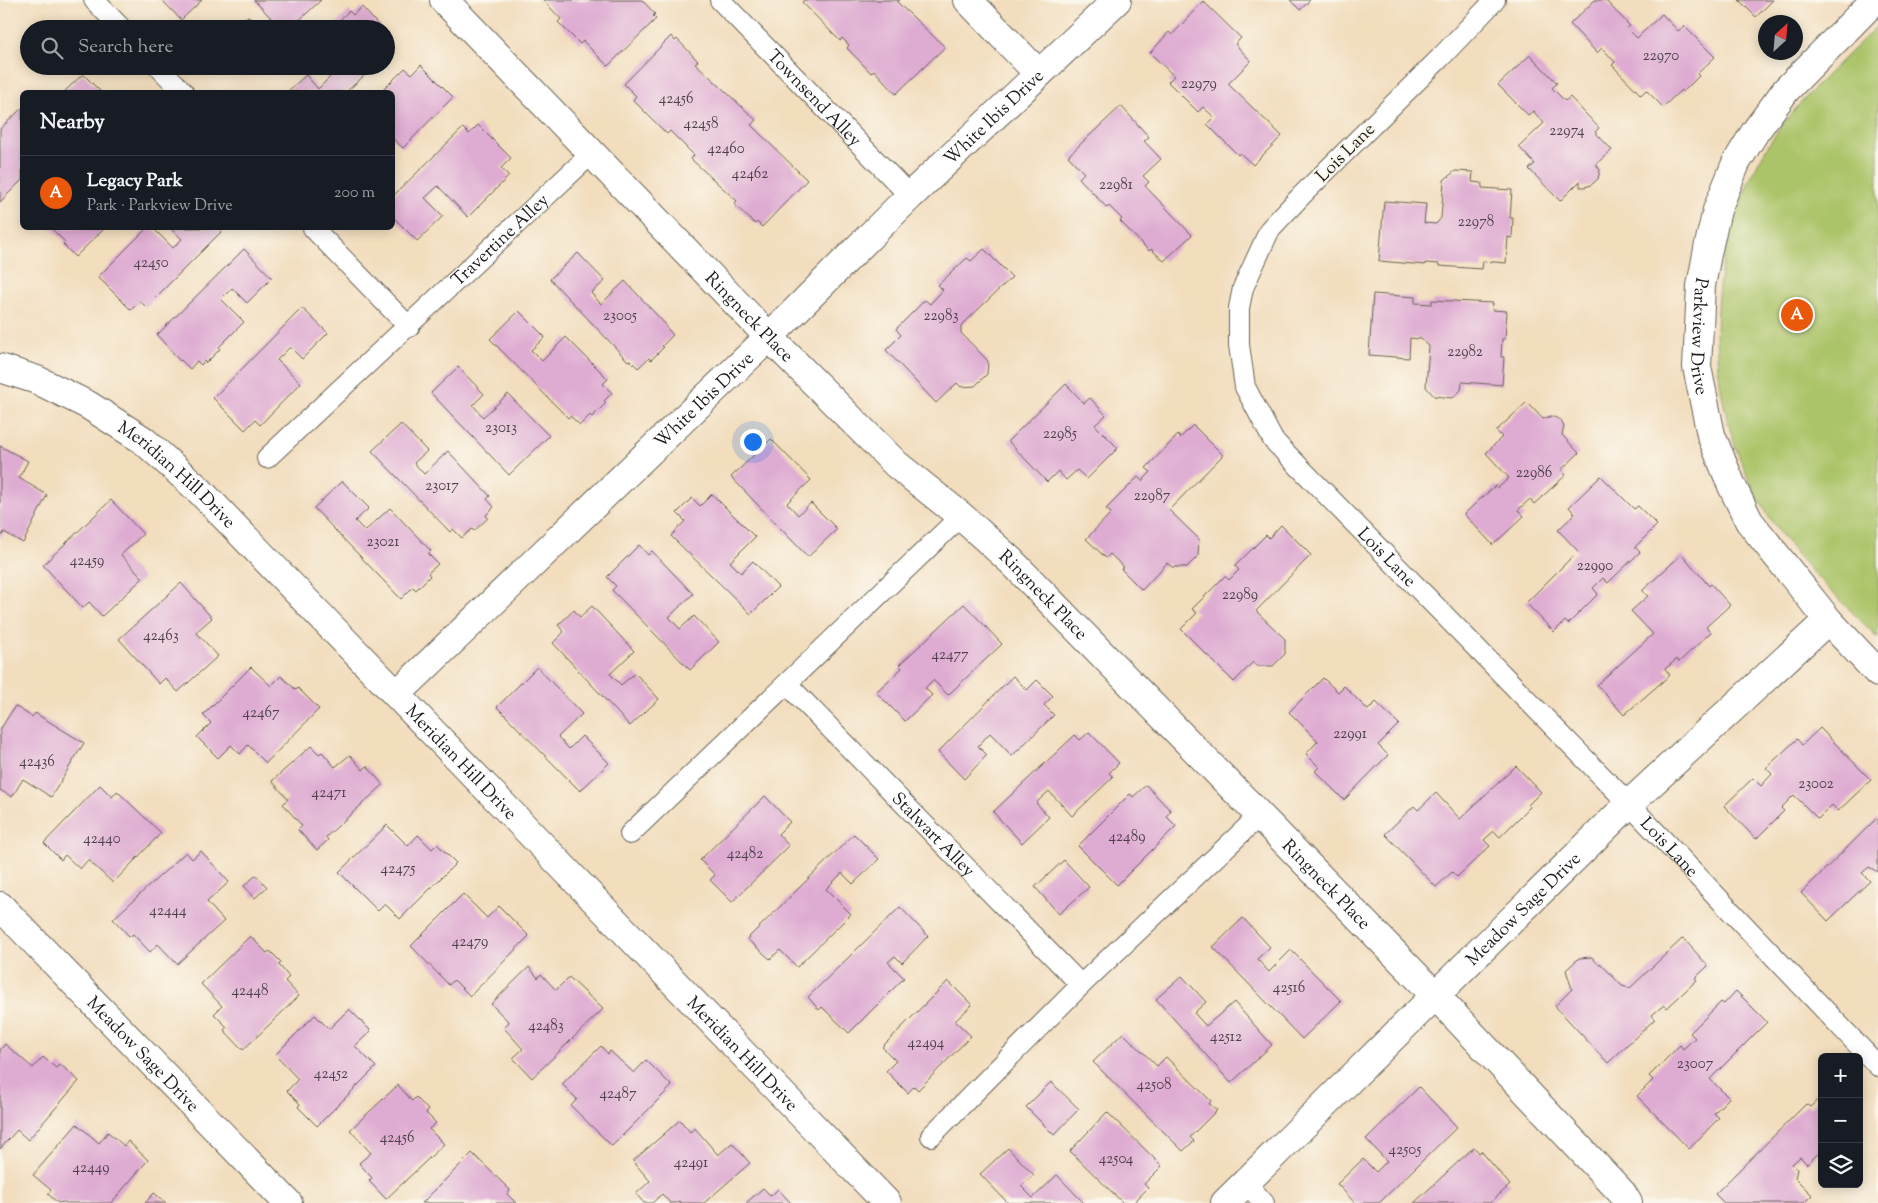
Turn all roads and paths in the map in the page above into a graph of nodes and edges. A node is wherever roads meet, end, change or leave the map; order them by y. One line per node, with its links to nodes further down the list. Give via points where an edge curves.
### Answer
1 (94, 0): 8 (lane)
2 (444, 0): 12 (street, Ringneck Place)
3 (720, 0): 13 (lane, Townsend Alley)
4 (968, 0): 9 (street)
5 (1117, 0): 9 (street, White Ibis Drive)
6 (1495, 0): 24 (lane, Lois Lane, via 1270,229 1243,288 1239,308 1239,345 1245,387 1273,440)
7 (1875, 0): 20 (street, Parkview Drive, via 1786,90 1736,163 1717,210 1701,286 1697,367 1712,435 1749,521)
8 (113, 20)
9 (1038, 73): 13 (street, White Ibis Drive)
10 (167, 75): 11 (lane)
11 (181, 90)
12 (591, 154): 15 (lane, Travertine Alley); 16 (street, Ringneck Place)
13 (910, 196): 16 (street, White Ibis Drive)
14 (315, 230): 15 (lane)
15 (409, 327): 18 (lane, Travertine Alley)
16 (769, 337): 19 (street, Ringneck Place, via 897,465); 23 (street, White Ibis Drive)
17 (0, 368): 23 (street, Meridian Hill Drive, via 37,380 88,405 143,440 199,490)
18 (267, 458)
19 (961, 516): 22 (lane); 25 (street, Ringneck Place, via 1011,561)
20 (1828, 620): 21 (street, Parkview Drive); 24 (street, Meadow Sage Drive)
21 (1878, 673)
22 (787, 684): 26 (lane); 28 (lane, Stalwart Alley)
23 (398, 694): 34 (street, Meridian Hill Drive)
24 (1629, 804): 29 (street, Meadow Sage Drive); 30 (lane, Lois Lane)
25 (1260, 815): 28 (lane); 29 (street, Ringneck Place)
26 (630, 834)
27 (0, 906): 33 (street, Meadow Sage Drive)
28 (1081, 985): 31 (lane)
29 (1435, 995): 32 (street, Meadow Sage Drive); 37 (street, Ringneck Place)
30 (1878, 1066)
31 (931, 1136)
32 (1246, 1183): 35 (street, Meadow Sage Drive); 36 (lane)
33 (288, 1203)
34 (887, 1203)
35 (1225, 1203)
36 (1264, 1203)
37 (1628, 1203)

